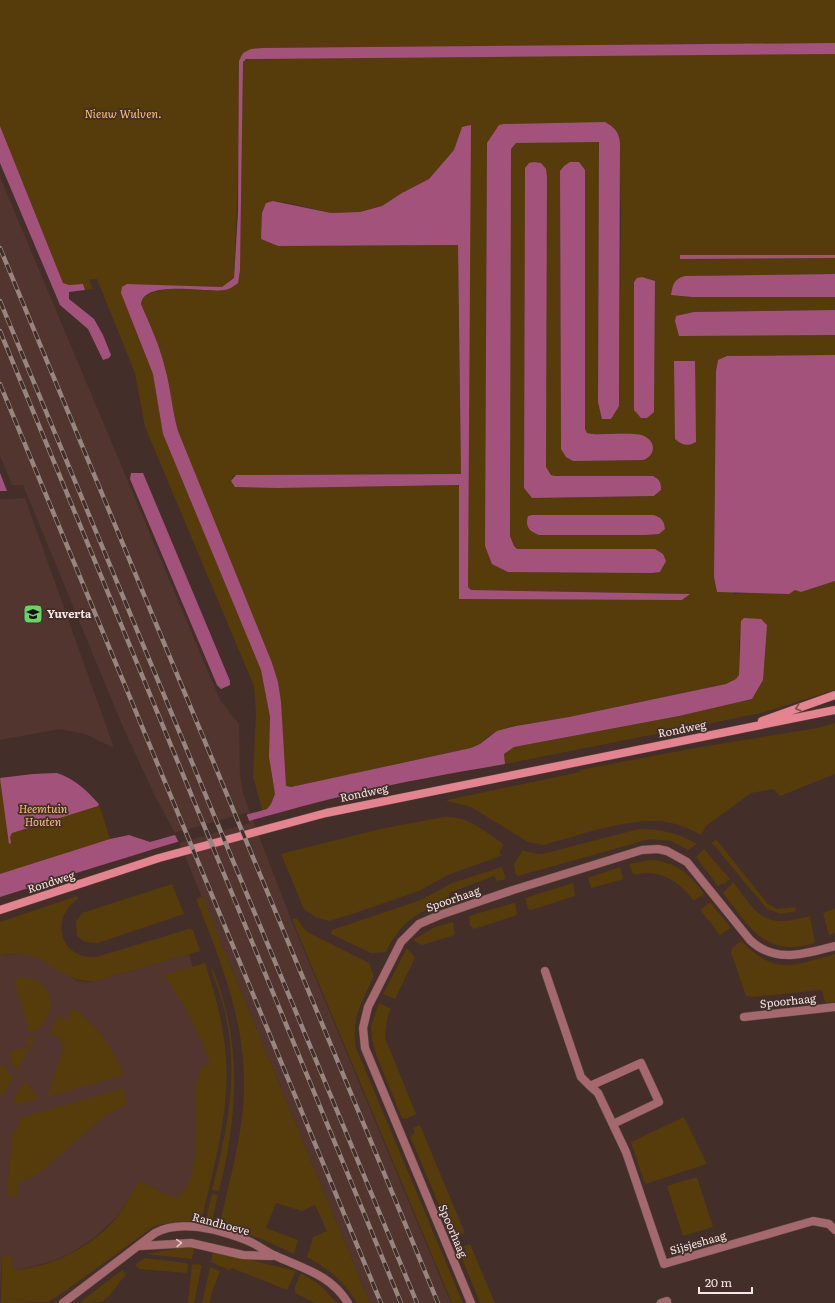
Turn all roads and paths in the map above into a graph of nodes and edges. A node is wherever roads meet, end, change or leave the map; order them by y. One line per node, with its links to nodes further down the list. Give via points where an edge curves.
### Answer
1 (835, 695): 3 (main road, Rondweg, one-way to 3)
2 (835, 710): 3 (main road, Rondweg)
3 (740, 728): 4 (main road, Rondweg, via 326,813 179,852)
4 (0, 910)
5 (835, 946): 16 (street, Spoorhaag, via 788,956 760,948 750,940 687,862 674,853 658,849 631,853 513,890 434,917 412,930 401,942 368,1007 363,1038)
6 (545, 971): 9 (street, Sijsjeshaag, via 581,1077)
7 (835, 1007): 8 (street, Spoorhaag)
8 (744, 1017)
9 (590, 1086): 10 (street, Sijsjeshaag, via 598,1093); 10 (street, via 641,1062 659,1102)
10 (613, 1124): 11 (street, Sijsjeshaag, via 626,1152 664,1264 813,1221 829,1224)
11 (835, 1230)
12 (140, 1246): 13 (street, Randhoeve, one-way to 13, via 191,1243 243,1255); 13 (street, Randhoeve, via 162,1230 191,1226 247,1240); 14 (street, Randhoeve)
13 (275, 1256): 15 (street, Randhoeve, via 308,1268 322,1277 340,1292)
14 (63, 1303)
15 (348, 1303)
16 (471, 1303)
17 (661, 1303): 18 (street)
18 (667, 1303)

